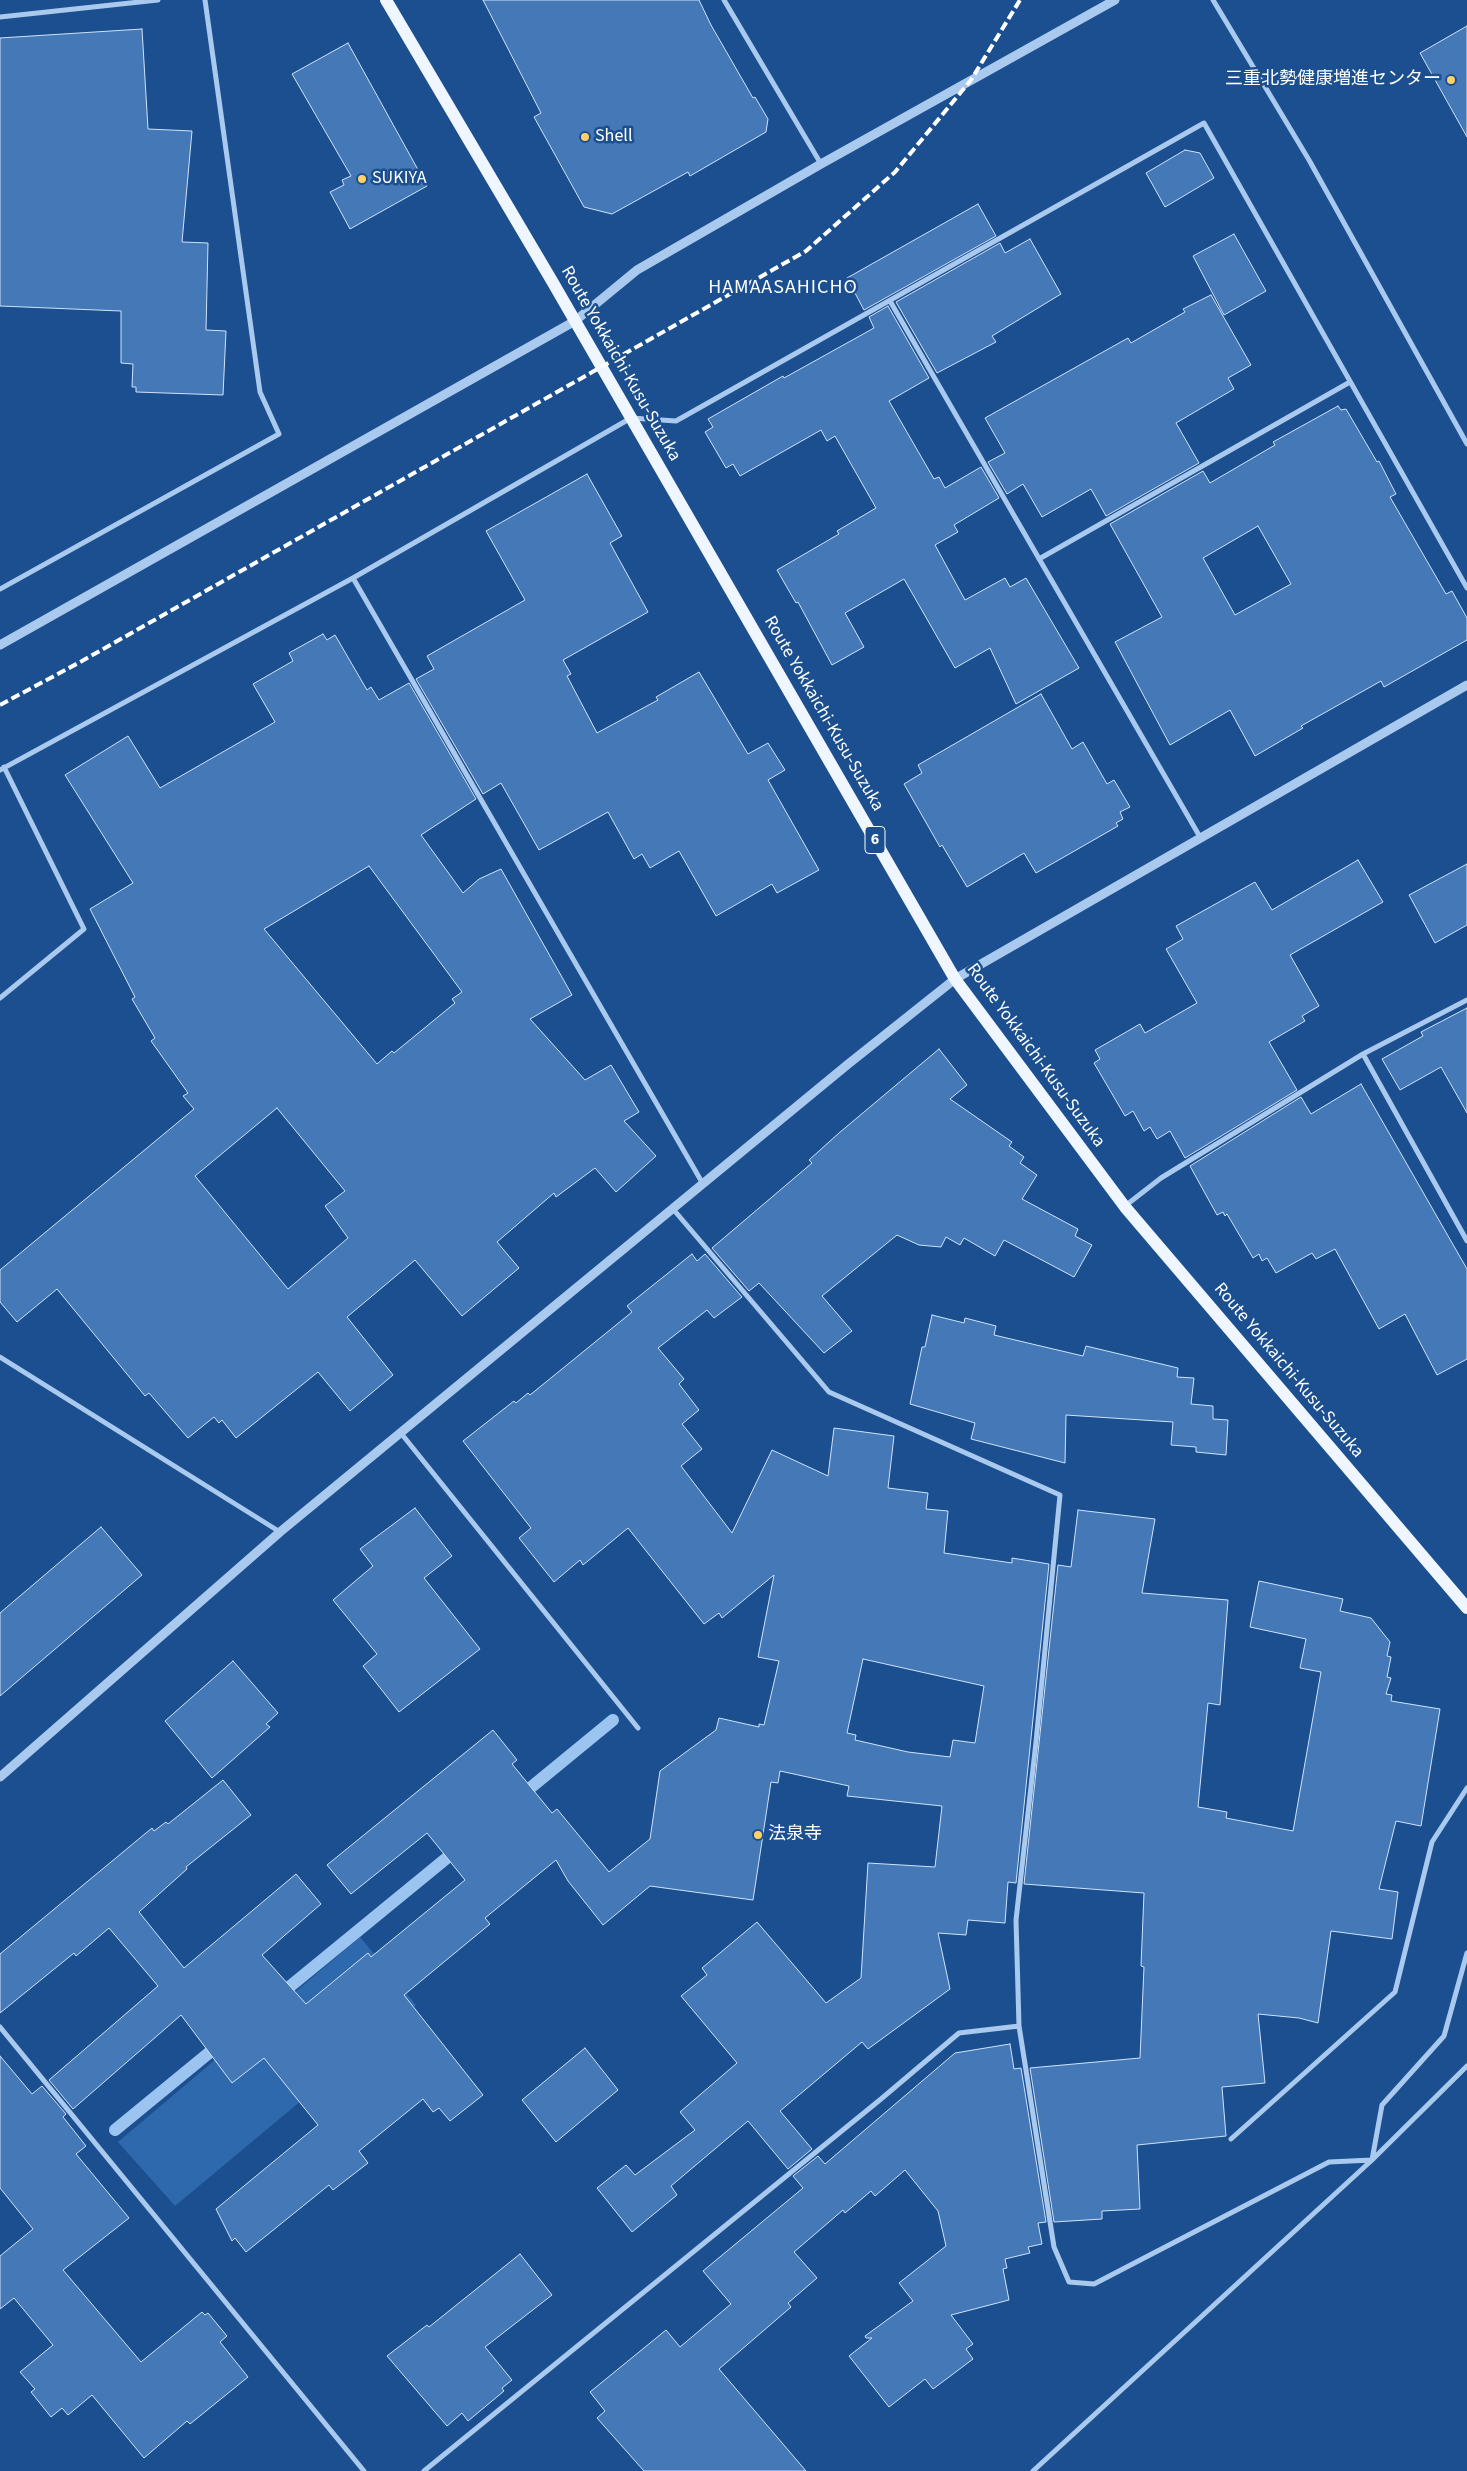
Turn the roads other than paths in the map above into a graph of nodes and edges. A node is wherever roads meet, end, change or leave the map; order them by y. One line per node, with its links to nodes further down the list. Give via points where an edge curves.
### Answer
1 (158, 0): 7 (street)
2 (205, 0): 17 (street, via 260,392 279,434)
3 (386, 0): 10 (main road, Route Yokkaichi-Kusu-Suzuka / 6)
4 (724, 0): 8 (street)
5 (1115, 0): 8 (street)
6 (1213, 0): 13 (street, via 1309,160)
7 (0, 17)
8 (821, 164): 10 (street, via 637,270)
9 (890, 301): 11 (street, via 1204,123); 12 (street, via 676,421); 14 (street)
10 (575, 321): 12 (main road, Route Yokkaichi-Kusu-Suzuka / 6); 18 (street)
11 (1350, 382): 14 (street); 16 (street)
12 (631, 418): 15 (street); 22 (main road, Route Yokkaichi-Kusu-Suzuka / 6)
13 (1467, 444)
14 (1039, 559): 21 (street)
15 (353, 578): 20 (street); 26 (street)
16 (1467, 588)
17 (0, 589)
18 (0, 645)
19 (1467, 685): 21 (street)
20 (2, 768): 23 (street, via 84,929)
21 (1200, 837): 22 (street)
22 (955, 978): 26 (street); 27 (main road, Route Yokkaichi-Kusu-Suzuka / 6)
23 (0, 998)
24 (1467, 1000): 25 (street)
25 (1363, 1054): 27 (street, via 1161,1178); 29 (street)
26 (703, 1184): 28 (street)
27 (1125, 1207): 33 (main road, Route Yokkaichi-Kusu-Suzuka / 6)
28 (673, 1209): 31 (street); 39 (street, via 829,1392 1060,1495 1016,1920)
29 (1467, 1241)
30 (1, 1358): 32 (street)
31 (400, 1432): 32 (street); 34 (street)
32 (280, 1532): 35 (street)
33 (1467, 1608)
34 (638, 1728)
35 (0, 1777)
36 (1467, 1788): 41 (street, via 1432,1842 1395,1992)
37 (1467, 1953): 42 (street, via 1444,2036 1382,2105)
38 (0, 2026): 43 (street)
39 (1019, 2026): 42 (street, via 1054,2247 1069,2282 1094,2284 1329,2162); 44 (street, via 959,2033 874,2106)
40 (1467, 2066): 42 (street)
41 (1231, 2139)
42 (1372, 2160): 45 (street)
43 (364, 2471)
44 (424, 2471)
45 (1033, 2471)

